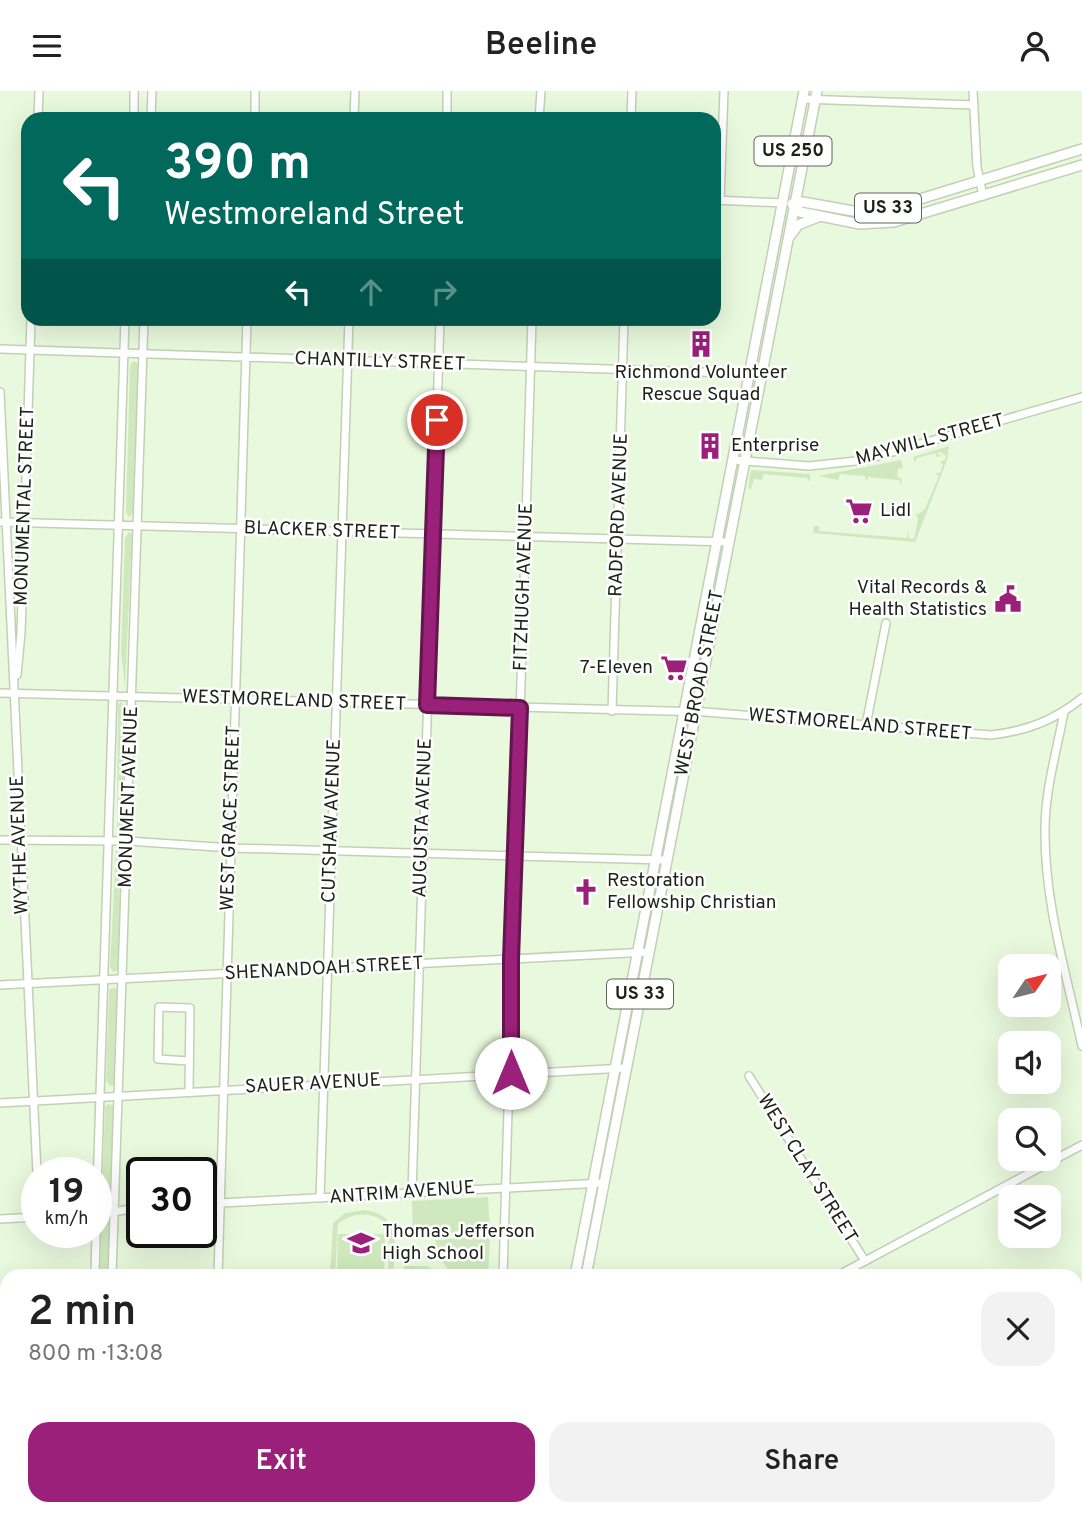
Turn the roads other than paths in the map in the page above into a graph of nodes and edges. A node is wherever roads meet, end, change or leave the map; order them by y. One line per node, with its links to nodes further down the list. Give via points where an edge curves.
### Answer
1 (39, 91): 14 (street)
2 (134, 91): 15 (street)
3 (152, 91): 16 (street)
4 (255, 91): 17 (street)
5 (355, 91): 18 (street)
6 (447, 91): 19 (street)
7 (541, 91): 20 (street)
8 (632, 91): 21 (street)
9 (724, 91): 22 (street)
10 (973, 91): 13 (street)
11 (803, 95): 12 (street); 28 (main road, WEST BROAD STREET / US 250)
12 (816, 95): 13 (street); 29 (main road, WEST BROAD STREET / US 250)
13 (974, 105): 25 (street)
14 (38, 112)
15 (134, 112)
16 (151, 112)
17 (255, 112)
18 (354, 112)
19 (447, 112)
20 (540, 112)
21 (631, 112)
22 (721, 138)
23 (1082, 149): 25 (main road, US 33)
24 (1082, 165): 26 (main road, US 33)
25 (979, 181): 26 (street); 29 (main road, US 33, via 879,210 844,210 803,202)
26 (983, 196): 30 (main road, US 33, via 884,224)
27 (721, 200): 28 (street)
28 (783, 203): 29 (main road, US 33); 49 (main road, WEST BROAD STREET / US 33)
29 (794, 205): 30 (main road, via 800,212); 31 (main road, WEST BROAD STREET / US 250)
30 (819, 217): 31 (main road, via 798,225)
31 (787, 240): 50 (main road, WEST BROAD STREET / US 33)
32 (31, 326): 41 (street, MONUMENTAL STREET)
33 (125, 326): 42 (street, MONUMENT AVENUE)
34 (144, 326): 43 (street, MONUMENT AVENUE)
35 (247, 326): 44 (street, WEST GRACE STREET)
36 (349, 326): 45 (street, CUTSHAW AVENUE)
37 (440, 326): 46 (street, AUGUSTA AVENUE)
38 (532, 326): 47 (street, FITZHUGH AVENUE)
39 (624, 326): 48 (street, RADFORD AVENUE)
40 (0, 349): 41 (street, CHANTILLY STREET)
41 (30, 350): 42 (street, CHANTILLY STREET); 55 (street, MONUMENTAL STREET)
42 (124, 353): 43 (street, CHANTILLY STREET); 57 (street, MONUMENT AVENUE)
43 (143, 354): 44 (street, CHANTILLY STREET); 58 (street, MONUMENT AVENUE)
44 (245, 358): 45 (street, CHANTILLY STREET); 59 (street, WEST GRACE STREET)
45 (348, 361): 46 (street, CHANTILLY STREET); 60 (street, CUTSHAW AVENUE)
46 (439, 365): 47 (street, CHANTILLY STREET); 61 (street, AUGUSTA AVENUE)
47 (530, 367): 48 (street, CHANTILLY STREET); 62 (street, FITZHUGH AVENUE)
48 (623, 370): 49 (street, CHANTILLY STREET); 63 (street, RADFORD AVENUE)
49 (750, 374): 50 (street, CHANTILLY STREET); 53 (main road, WEST BROAD STREET / US 33)
50 (761, 375): 54 (main road, WEST BROAD STREET / US 33)
51 (0, 392): 56 (street, WYTHE AVENUE)
52 (1082, 397): 54 (street, MAYWILL STREET, via 865,460 809,466)
53 (733, 460): 54 (street, MAYWILL STREET); 65 (main road, WEST BROAD STREET / US 33)
54 (744, 461): 64 (main road, WEST BROAD STREET / US 33)
55 (25, 521): 56 (street, BLACKER STREET); 57 (street, BLACKER STREET); 68 (street, MONUMENTAL STREET)
56 (3, 522): 68 (street, WYTHE AVENUE)
57 (119, 525): 58 (street, BLACKER STREET); 69 (street, MONUMENT AVENUE)
58 (138, 526): 59 (street, BLACKER STREET); 70 (street, MONUMENT AVENUE)
59 (240, 528): 60 (street, BLACKER STREET); 72 (street, WEST GRACE STREET)
60 (342, 533): 61 (street, BLACKER STREET); 73 (street, CUTSHAW AVENUE)
61 (433, 535): 62 (street, BLACKER STREET); 74 (street, AUGUSTA AVENUE)
62 (527, 537): 63 (street, BLACKER STREET); 75 (street, FITZHUGH AVENUE)
63 (619, 541): 65 (street, BLACKER STREET); 76 (street, RADFORD AVENUE)
64 (727, 542): 65 (street, BLACKER STREET); 78 (main road, WEST BROAD STREET / US 33)
65 (716, 543): 77 (main road, WEST BROAD STREET / US 33)
66 (887, 623): 80 (street)
67 (0, 693): 68 (street, WESTMORELAND STREET)
68 (15, 693): 69 (street, WESTMORELAND STREET); 81 (street, WYTHE AVENUE)
69 (114, 695): 70 (street, WESTMORELAND STREET); 83 (street, MONUMENT AVENUE)
70 (132, 695): 72 (street, WESTMORELAND STREET); 84 (street, MONUMENT AVENUE)
71 (1082, 698): 79 (street, WESTMORELAND STREET)
72 (234, 699): 73 (street, WESTMORELAND STREET); 85 (street, WEST GRACE STREET)
73 (335, 702): 74 (street, WESTMORELAND STREET); 86 (street, CUTSHAW AVENUE)
74 (427, 705): 75 (street, WESTMORELAND STREET); 87 (street, AUGUSTA AVENUE)
75 (520, 708): 76 (street, WESTMORELAND STREET); 88 (street, FITZHUGH AVENUE)
76 (612, 711): 77 (street, WESTMORELAND STREET)
77 (684, 712): 78 (street, WESTMORELAND STREET); 89 (main road, WEST BROAD STREET / US 33)
78 (694, 712): 80 (street, WESTMORELAND STREET); 90 (main road, WEST BROAD STREET / US 33)
79 (1064, 712): 80 (street, WESTMORELAND STREET, via 1021,730 991,734); 101 (street, via 1046,811 1045,854)
80 (866, 725)
81 (20, 838): 82 (street); 83 (street); 99 (street, WYTHE AVENUE)
82 (0, 840)
83 (109, 841): 84 (street); 98 (street, MONUMENT AVENUE)
84 (128, 841): 85 (street); 97 (street, MONUMENT AVENUE)
85 (232, 848): 86 (street); 96 (street, WEST GRACE STREET)
86 (332, 851): 87 (street); 95 (street, CUTSHAW AVENUE)
87 (423, 853): 88 (street); 94 (street, AUGUSTA AVENUE)
88 (517, 856): 89 (street); 93 (street, FITZHUGH AVENUE)
89 (655, 859): 90 (street); 92 (main road, WEST BROAD STREET / US 33)
90 (666, 860): 91 (main road, WEST BROAD STREET / US 33)
91 (648, 952): 92 (street, SHENANDOAH STREET); 103 (main road, WEST BROAD STREET / US 33)
92 (637, 953): 93 (street, SHENANDOAH STREET); 104 (main road, WEST BROAD STREET / US 33)
93 (511, 959): 94 (street, SHENANDOAH STREET); 105 (street, FITZHUGH AVENUE)
94 (418, 964): 95 (street, SHENANDOAH STREET); 107 (street, AUGUSTA AVENUE)
95 (326, 969): 96 (street, SHENANDOAH STREET); 108 (street, CUTSHAW AVENUE)
96 (225, 974): 97 (street, SHENANDOAH STREET); 109 (street, WEST GRACE STREET)
97 (123, 979): 98 (street, SHENANDOAH STREET); 111 (street, MONUMENT AVENUE)
98 (103, 981): 99 (street, SHENANDOAH STREET); 112 (street, MONUMENT AVENUE)
99 (26, 984): 100 (street, SHENANDOAH STREET); 113 (street, WYTHE AVENUE)
100 (0, 985)
101 (1082, 1047)
102 (189, 1061): 102 (street, via 190,1007 159,1007 158,1059); 110 (street)
103 (625, 1068): 104 (street, SAUER AVENUE); 119 (main road, WEST BROAD STREET / US 33)
104 (615, 1069): 105 (street, SAUER AVENUE); 118 (main road, WEST BROAD STREET / US 33)
105 (511, 1073): 107 (street, SAUER AVENUE); 120 (street, FITZHUGH AVENUE)
106 (748, 1076): 129 (street, WEST CLAY STREET)
107 (416, 1078): 108 (street, SAUER AVENUE); 121 (street, AUGUSTA AVENUE)
108 (325, 1084): 109 (street, SAUER AVENUE); 122 (street, CUTSHAW AVENUE)
109 (223, 1089): 110 (street, SAUER AVENUE); 123 (street, WEST GRACE STREET)
110 (189, 1091): 111 (street, SAUER AVENUE)
111 (119, 1095): 112 (street, SAUER AVENUE); 125 (street, MONUMENT AVENUE)
112 (100, 1096): 113 (street, SAUER AVENUE); 117 (street, MONUMENT AVENUE)
113 (32, 1100): 114 (street, SAUER AVENUE); 116 (street, WYTHE AVENUE)
114 (0, 1103)
115 (1082, 1145): 129 (street)
116 (36, 1157)
117 (98, 1157)
118 (593, 1183): 119 (street, ANTRIM AVENUE); 120 (street, ANTRIM AVENUE); 134 (main road, WEST BROAD STREET / US 33)
119 (603, 1183): 135 (main road, WEST BROAD STREET / US 33)
120 (507, 1186): 121 (street, ANTRIM AVENUE); 133 (street, FITZHUGH AVENUE)
121 (412, 1192): 122 (street, ANTRIM AVENUE)
122 (320, 1198): 123 (street, ANTRIM AVENUE)
123 (219, 1203): 132 (street, WEST GRACE STREET)
124 (126, 1209): 125 (street)
125 (114, 1210): 131 (street, MONUMENT AVENUE)
126 (21, 1218): 127 (street)
127 (0, 1219)
128 (96, 1248): 130 (street)
129 (864, 1261): 136 (street)
130 (95, 1269)
131 (112, 1269)
132 (218, 1269)
133 (503, 1269)
134 (576, 1269)
135 (587, 1269)
136 (850, 1269)

